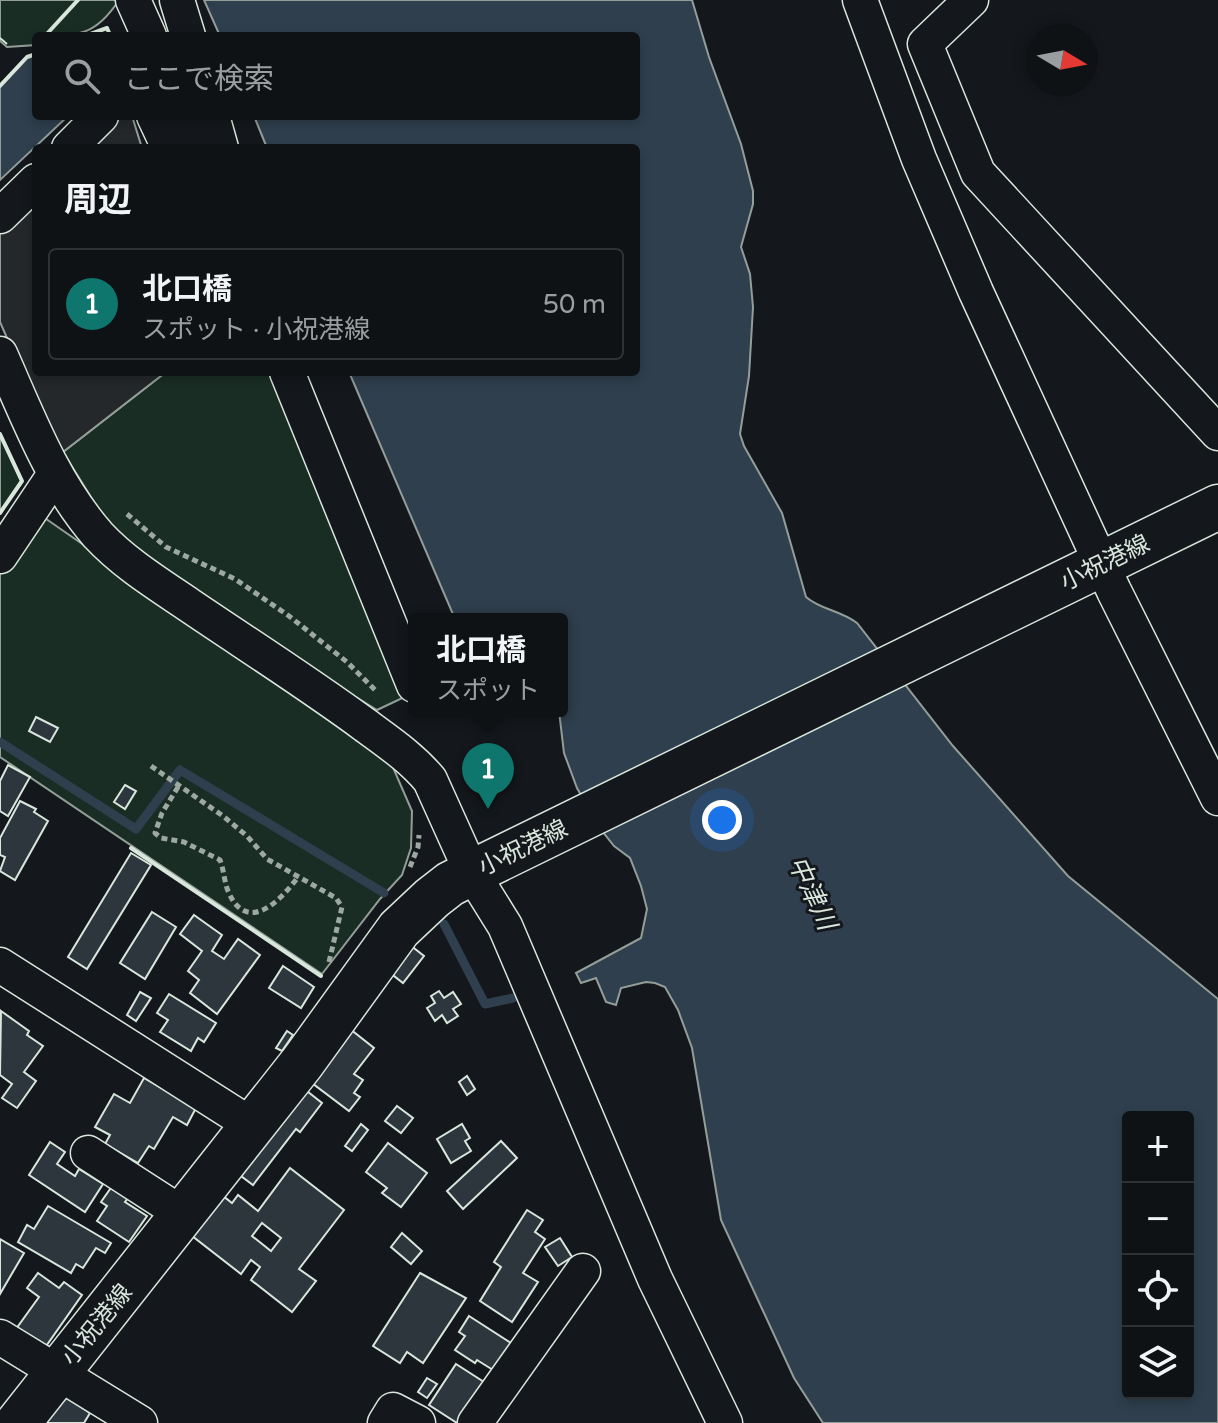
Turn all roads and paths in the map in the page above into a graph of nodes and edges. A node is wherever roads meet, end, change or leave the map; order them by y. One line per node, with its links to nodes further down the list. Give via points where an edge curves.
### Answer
1 (133, 0): 5 (street)
2 (177, 0): 6 (street)
3 (860, 0): 23 (street, via 919,159)
4 (971, 0): 19 (street, via 925,44 978,173)
5 (147, 32)
6 (187, 32)
7 (97, 120): 11 (street)
8 (156, 120): 12 (street)
9 (184, 120): 13 (street)
10 (213, 120): 14 (street)
11 (73, 144)
12 (167, 144)
13 (193, 144)
14 (220, 144)
15 (32, 185): 16 (street)
16 (0, 216)
17 (0, 354): 20 (street)
18 (289, 376): 24 (street)
19 (1218, 433)
20 (55, 474): 22 (street); 28 (street, via 101,537 143,574 330,698 419,767)
21 (1218, 507): 23 (main road, 小祝港線)
22 (0, 556)
23 (1094, 568): 27 (street); 28 (main road, 小祝港線)
24 (408, 670)
25 (151, 766): 26 (path)
26 (178, 786): 29 (path, via 223,816 267,859); 29 (path, via 155,833 220,860 236,904 249,912 266,911)
27 (1218, 798)
28 (481, 869): 32 (main road, 小祝港線, via 432,898 399,929); 43 (street, via 655,1279)
29 (298, 877): 31 (path, via 336,898 342,907 328,960)
30 (0, 965): 32 (street)
31 (334, 968)
32 (253, 1126): 34 (main road, 小祝港線)
33 (88, 1153): 34 (street)
34 (184, 1215): 37 (main road, 小祝港線)
35 (583, 1271): 42 (street)
36 (0, 1337): 37 (street)
37 (58, 1373): 38 (main road, 小祝港線); 39 (street)
38 (18, 1423)
39 (140, 1423)
40 (385, 1423): 41 (street, via 393,1410)
41 (418, 1423)
42 (475, 1423)
43 (725, 1423)

